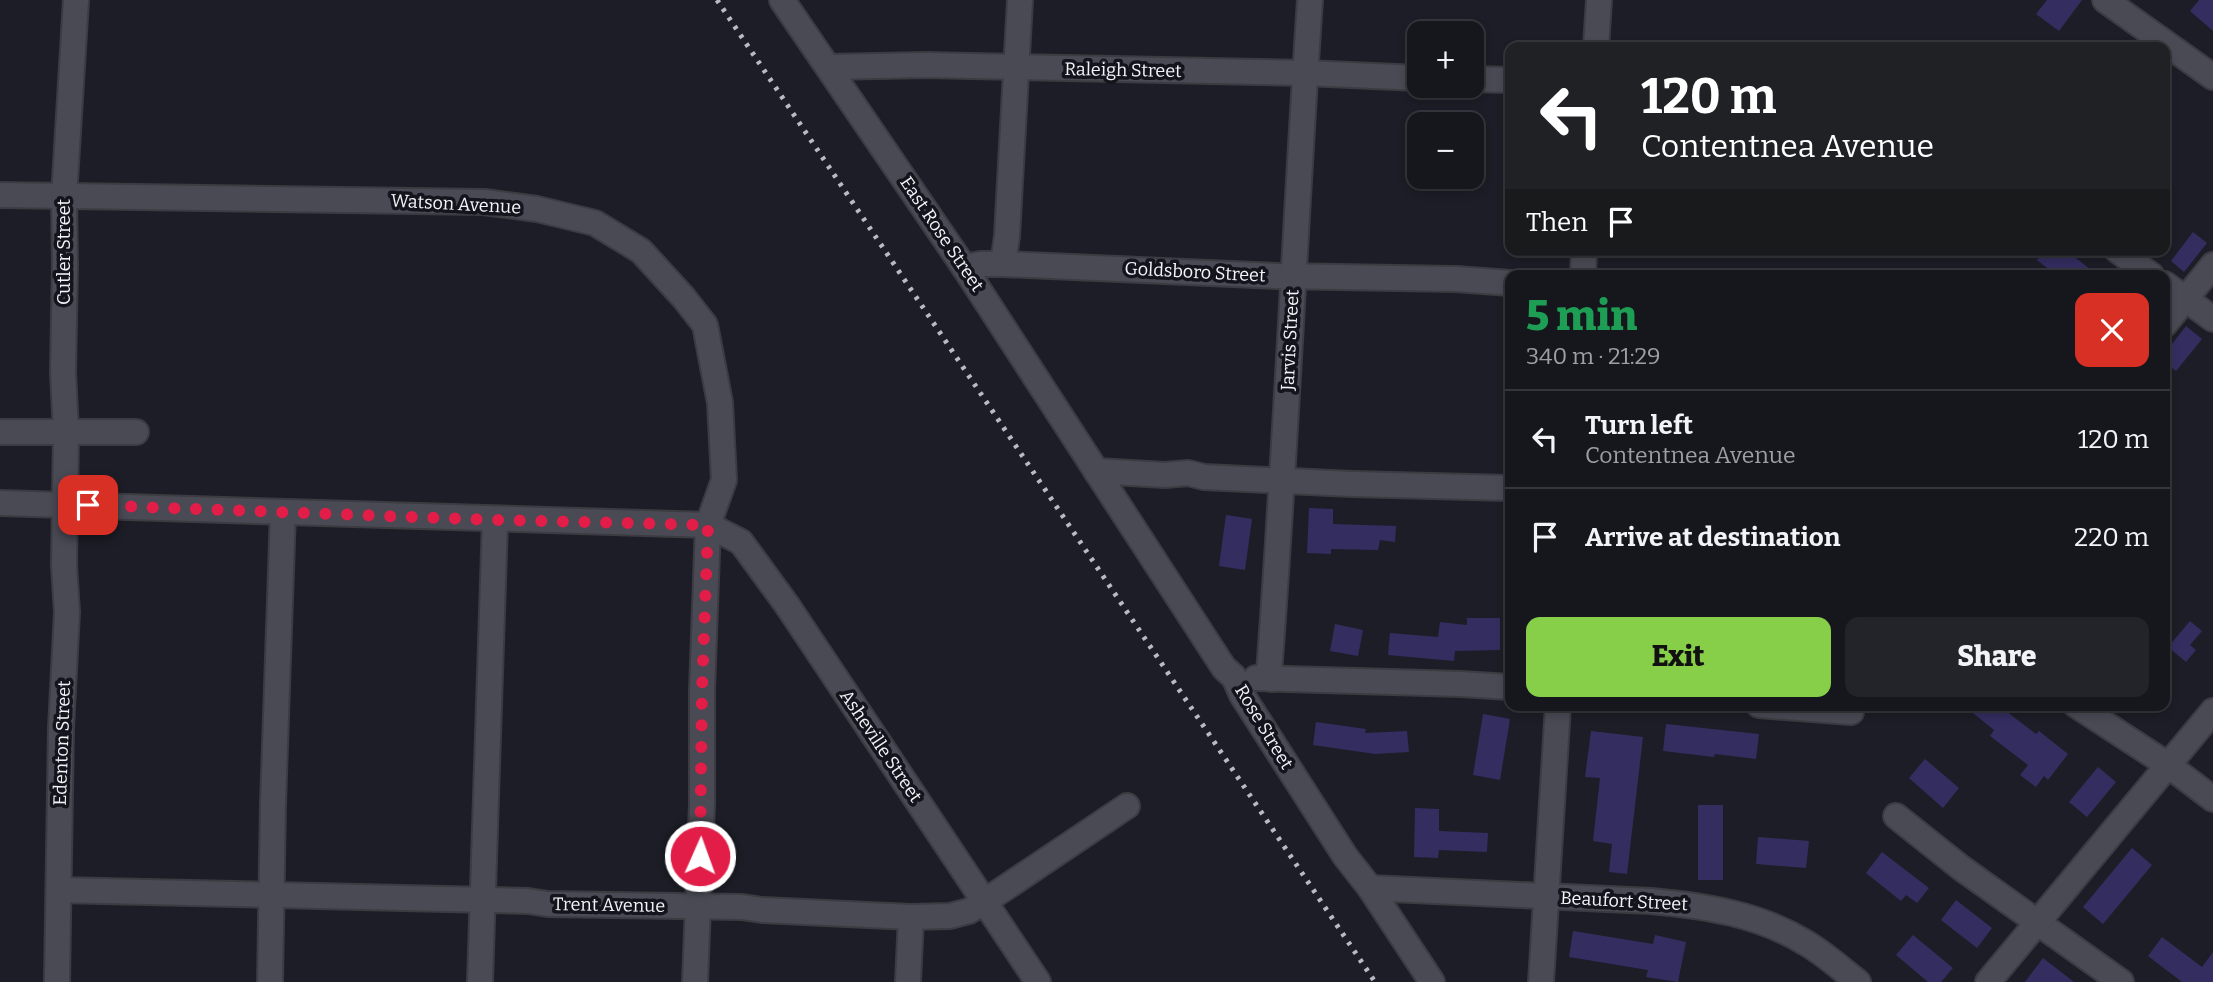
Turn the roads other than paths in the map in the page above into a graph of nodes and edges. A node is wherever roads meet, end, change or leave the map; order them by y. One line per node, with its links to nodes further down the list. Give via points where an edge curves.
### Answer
1 (76, 0): 18 (street, Cutler Street)
2 (782, 0): 10 (street, East Rose Street)
3 (1020, 0): 11 (street)
4 (1310, 0): 12 (street, Jarvis Street)
5 (1599, 0): 7 (street)
6 (2105, 0): 8 (street)
7 (1596, 42)
8 (2164, 42)
9 (2170, 46): 14 (street)
10 (828, 67): 11 (street, Raleigh Street); 22 (street, East Rose Street)
11 (1017, 67): 12 (street, Raleigh Street); 20 (street)
12 (1305, 73): 13 (street, Raleigh Street); 24 (street, Jarvis Street)
13 (1407, 77)
14 (2213, 77)
15 (1484, 79): 16 (street)
16 (1505, 80)
17 (0, 195): 18 (street, Watson Avenue)
18 (64, 197): 32 (street, Cutler Street); 40 (street, Watson Avenue, via 484,202 595,223 641,251 705,325 720,403 724,480)
19 (2125, 256): 23 (street)
20 (1003, 264): 22 (street, Goldsboro Street); 24 (street, Goldsboro Street)
21 (2213, 265): 27 (street)
22 (964, 267): 33 (street, East Rose Street)
23 (2144, 270)
24 (1293, 275): 25 (street, Goldsboro Street); 34 (street, Jarvis Street)
25 (1505, 283)
26 (2170, 288): 27 (street)
27 (2186, 299): 28 (street); 29 (street)
28 (2170, 318)
29 (2213, 319)
30 (0, 432): 32 (street)
31 (136, 432): 32 (street)
32 (66, 433): 37 (street, Cutler Street)
33 (1096, 471): 34 (street); 41 (street, Rose Street)
34 (1282, 480): 35 (street); 42 (street, Jarvis Street)
35 (1505, 488)
36 (0, 503): 37 (street)
37 (64, 505): 38 (street); 54 (street, Edenton Street)
38 (283, 512): 39 (street); 55 (street)
39 (495, 520): 40 (street); 57 (street)
40 (708, 525): 58 (street, Asheville Street, via 741,542 772,584); 59 (street, Watson Avenue)
41 (1234, 677): 42 (street); 53 (street, Rose Street, via 1345,856)
42 (1272, 679): 43 (street)
43 (1505, 687)
44 (1558, 711): 56 (street)
45 (1838, 711): 48 (street)
46 (2085, 711): 49 (street)
47 (2213, 711): 49 (street)
48 (1851, 712)
49 (2168, 765): 50 (street); 61 (street)
50 (2213, 799)
51 (1127, 806): 58 (street, Trent Avenue)
52 (1896, 816): 61 (street)
53 (1370, 888): 56 (street, Beaufort Street); 68 (street, Rose Street)
54 (59, 890): 55 (street, Trent Avenue); 62 (street, Edenton Street)
55 (272, 895): 57 (street, Trent Avenue); 63 (street)
56 (1547, 897): 69 (street); 70 (street, Beaufort Street, via 1651,901 1728,911 1767,923 1804,942)
57 (483, 901): 59 (street, Trent Avenue); 64 (street)
58 (984, 902): 60 (street, Trent Avenue, via 950,916); 67 (street, Asheville Street)
59 (698, 907): 60 (street, Trent Avenue); 65 (street, Watson Avenue)
60 (911, 917): 66 (street)
61 (2039, 922): 71 (street); 72 (street)
62 (57, 982)
63 (270, 982)
64 (480, 982)
65 (695, 982)
66 (908, 982)
67 (1038, 982)
68 (1432, 982)
69 (1541, 982)
70 (1858, 982)
71 (1988, 982)
72 (2121, 982)

